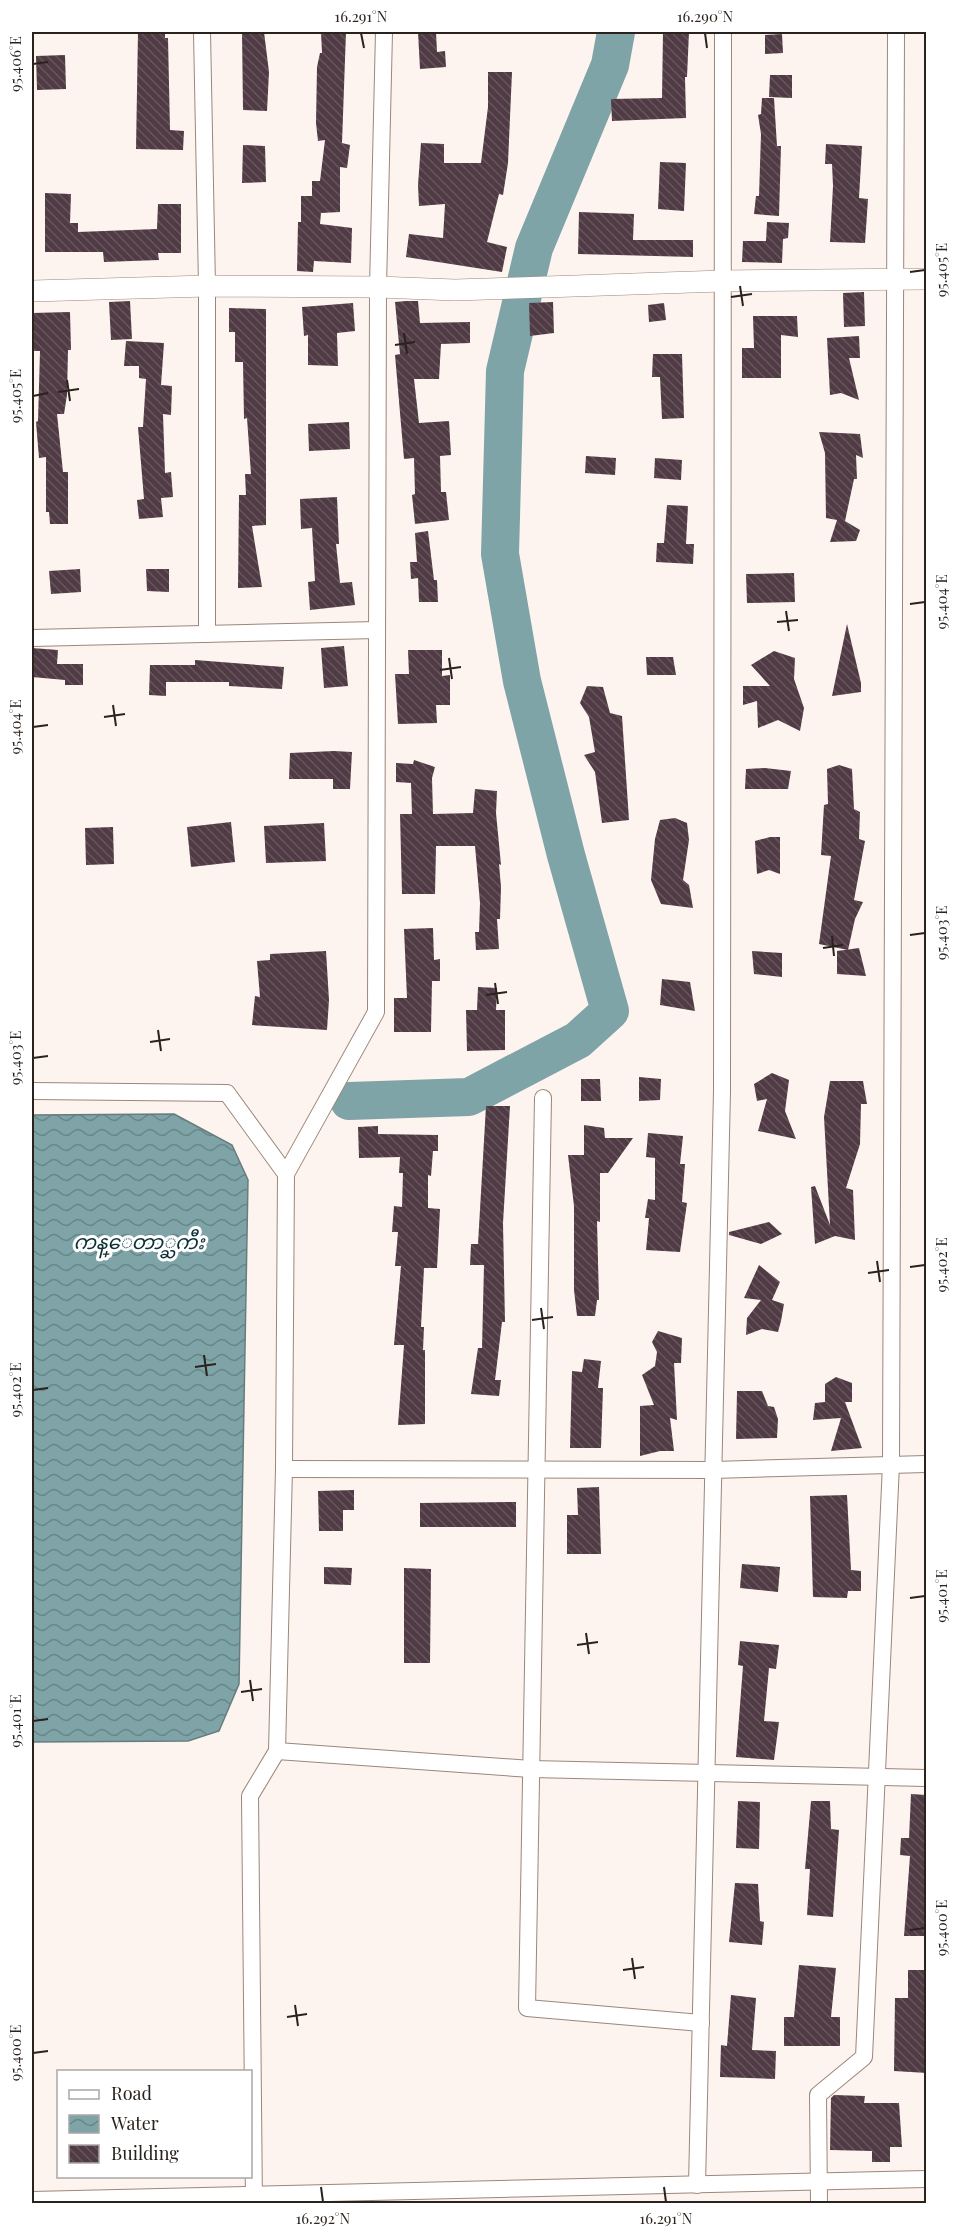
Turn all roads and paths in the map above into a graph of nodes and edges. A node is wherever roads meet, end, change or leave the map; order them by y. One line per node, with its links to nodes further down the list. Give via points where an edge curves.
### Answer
1 (202, 32): 8 (street)
2 (384, 32): 9 (street)
3 (723, 32): 7 (street)
4 (896, 32): 5 (street)
5 (895, 279): 6 (street); 7 (street); 17 (street)
6 (927, 279)
7 (722, 282): 9 (street, via 551,289); 21 (street, via 722,1091)
8 (207, 286): 9 (street); 10 (street); 12 (street)
9 (378, 287): 11 (street)
10 (32, 291)
11 (377, 630): 12 (street); 16 (street, via 376,1012)
12 (207, 634): 13 (street)
13 (32, 638)
14 (32, 1091): 16 (street, via 227,1093)
15 (543, 1098): 20 (street)
16 (286, 1174): 19 (street)
17 (891, 1464): 18 (street); 21 (street); 25 (street)
18 (927, 1464)
19 (284, 1469): 20 (street); 22 (street)
20 (536, 1470): 21 (street); 23 (street)
21 (713, 1470): 24 (street)
22 (277, 1751): 23 (street); 31 (street, via 250,1796)
23 (531, 1769): 24 (street); 27 (street, via 527,2008)
24 (706, 1773): 25 (street); 27 (street)
25 (877, 1778): 26 (street); 29 (street, via 864,2057 818,2095)
26 (927, 1778)
27 (701, 2023): 30 (street)
28 (927, 2179): 29 (street)
29 (818, 2183): 30 (street); 33 (street)
30 (697, 2185): 31 (street)
31 (253, 2199): 32 (street)
32 (32, 2200)
33 (819, 2204)

